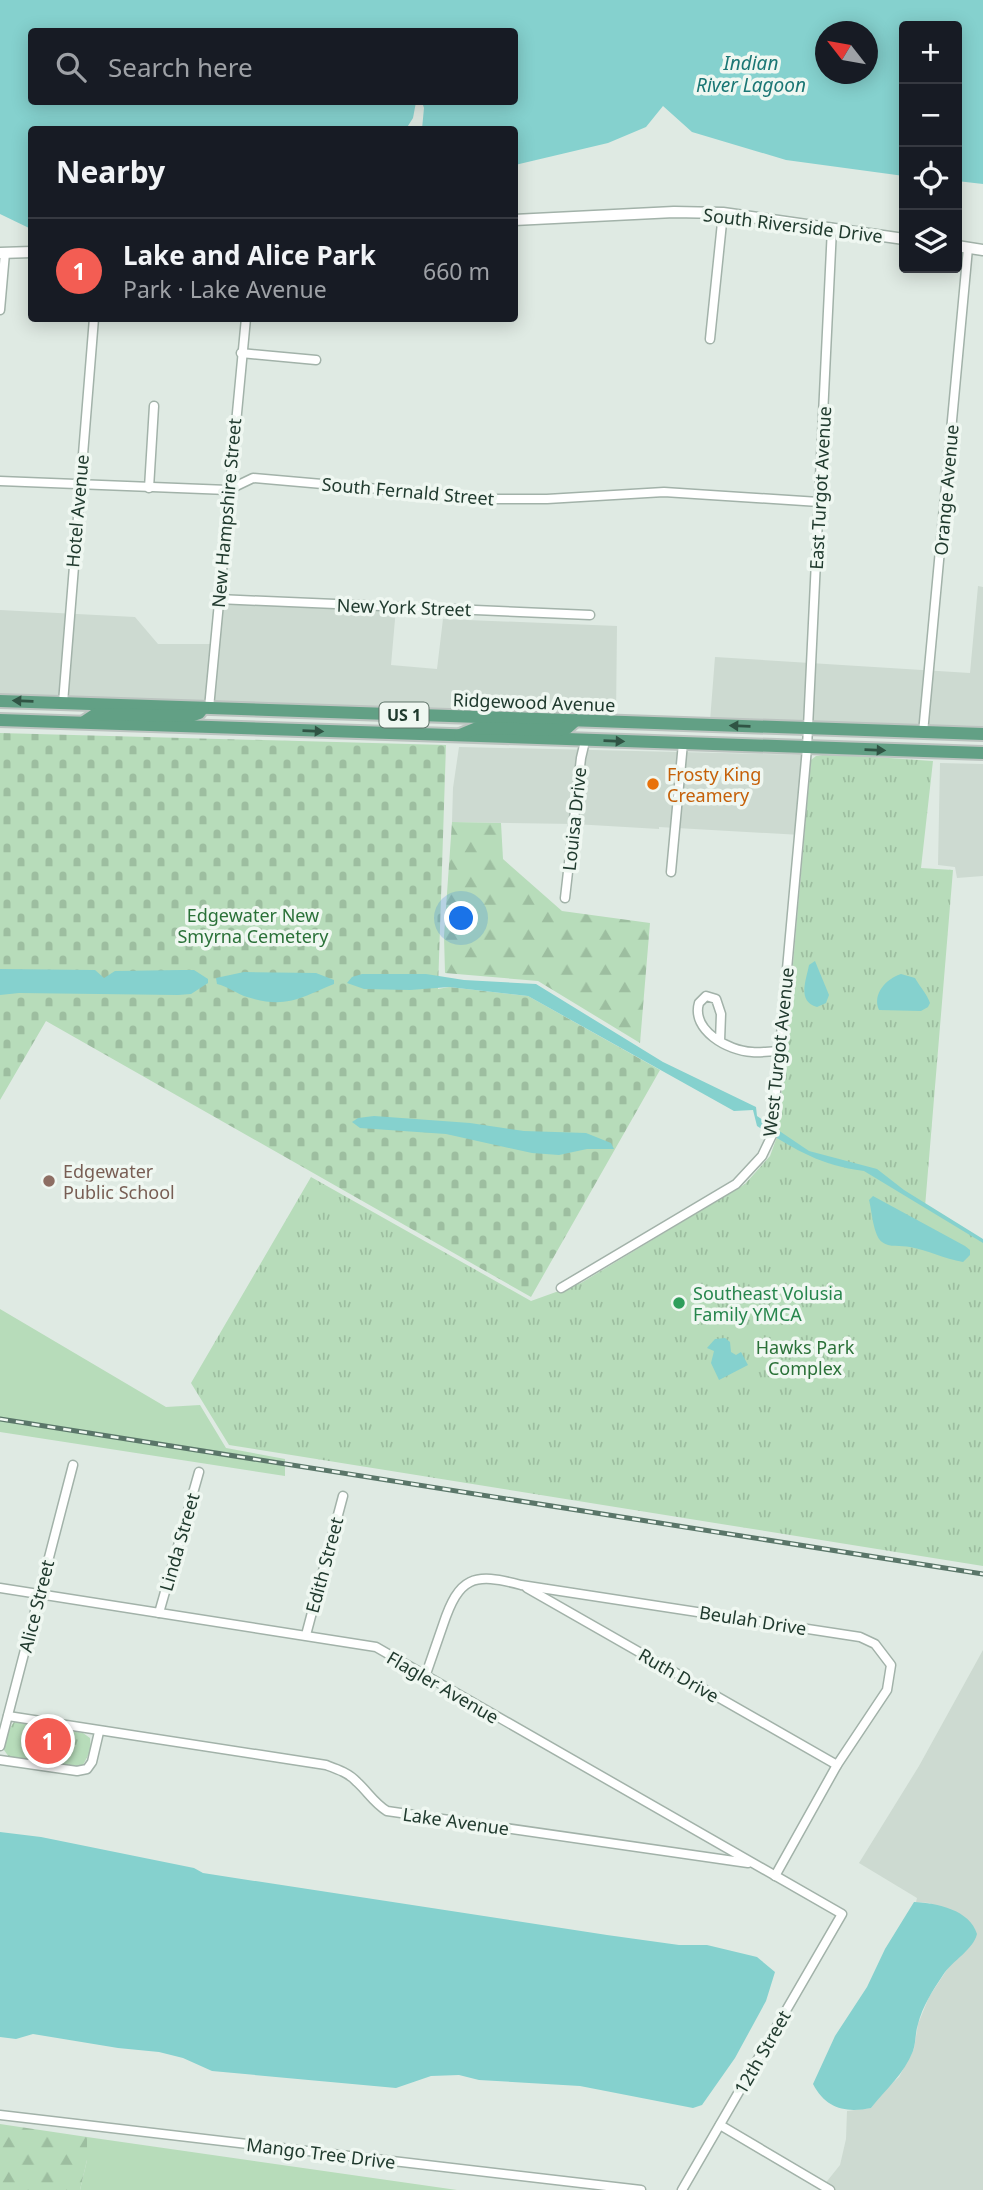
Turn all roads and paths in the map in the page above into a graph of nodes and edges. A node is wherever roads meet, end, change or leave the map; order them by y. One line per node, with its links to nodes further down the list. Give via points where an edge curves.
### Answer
1 (723, 213): 2 (street, South Riverside Drive); 3 (street, South Riverside Drive); 13 (street)
2 (518, 220)
3 (832, 228): 4 (street, South Riverside Drive); 21 (street, East Turgot Avenue)
4 (899, 238)
5 (962, 247): 6 (street)
6 (968, 248): 7 (street); 34 (street, Orange Avenue)
7 (983, 250)
8 (28, 252): 9 (street)
9 (3, 253): 10 (street)
10 (0, 310)
11 (94, 322): 18 (street, Hotel Avenue)
12 (245, 322): 14 (street, New Hampshire Street)
13 (710, 339)
14 (241, 353): 15 (street); 20 (street, New Hampshire Street)
15 (316, 360)
16 (154, 406): 19 (street)
17 (0, 481): 18 (street, South Fernald Street)
18 (79, 486): 19 (street, South Fernald Street); 25 (street, Hotel Avenue)
19 (149, 488): 20 (street, South Fernald Street)
20 (228, 491): 21 (street, South Fernald Street, via 253,478 493,499 664,492); 22 (street, New Hampshire Street)
21 (819, 502): 33 (street, East Turgot Avenue)
22 (218, 599): 23 (street, New York Street); 26 (street, New Hampshire Street)
23 (590, 615)
24 (0, 701): 25 (main road, Ridgewood Avenue / US 1, one-way to 24)
25 (63, 703): 26 (main road, Ridgewood Avenue / US 1)
26 (206, 708): 27 (main road, Ridgewood Avenue / US 1); 30 (main road, via 190,716 96,714)
27 (358, 713): 29 (main road, Ridgewood Avenue / US 1); 32 (main road, via 338,720 239,718)
28 (0, 720): 30 (main road, Ridgewood Avenue / US 1)
29 (576, 720): 31 (main road, Ridgewood Avenue / US 1); 36 (main road, via 558,730 477,728)
30 (83, 723): 32 (main road, Ridgewood Avenue / US 1)
31 (693, 725): 33 (main road, Ridgewood Avenue / US 1, one-way to 31); 37 (main road, via 669,731 600,730 591,732)
32 (224, 728): 36 (main road, Ridgewood Avenue / US 1, one-way to 36)
33 (808, 729): 34 (main road, Ridgewood Avenue / US 1); 39 (street, East Turgot Avenue)
34 (923, 733): 35 (main road, Ridgewood Avenue / US 1)
35 (983, 734)
36 (457, 736): 37 (main road, Ridgewood Avenue / US 1)
37 (585, 741): 38 (main road, Ridgewood Avenue / US 1, one-way to 38); 42 (street, Louisa Drive)
38 (683, 744): 39 (main road, Ridgewood Avenue / US 1); 41 (street)
39 (807, 748): 40 (main road, Ridgewood Avenue / US 1, one-way to 40); 44 (street, West Turgot Avenue)
40 (983, 753)
41 (671, 872)
42 (565, 898)
43 (720, 1041): 43 (street, via 698,1020 699,1003 706,996 716,999 720,1007); 44 (street, via 751,1052)
44 (780, 1051): 45 (street, West Turgot Avenue, via 772,1130 762,1156 736,1184)
45 (561, 1288)
46 (73, 1465): 51 (street, Alice Street)
47 (199, 1472): 52 (street, Linda Street)
48 (343, 1496): 53 (street, Edith Street)
49 (521, 1584): 54 (street, Beulah Drive, via 478,1579 457,1591); 59 (street, Ruth Drive); 59 (street, Beulah Drive, via 860,1637 875,1644 891,1665 887,1690)
50 (0, 1588): 51 (street, Flagler Avenue)
51 (38, 1595): 52 (street, Flagler Avenue); 55 (street, Alice Street)
52 (159, 1613): 53 (street, Flagler Avenue)
53 (306, 1635): 54 (street, Flagler Avenue, via 376,1647)
54 (425, 1677): 60 (street, Flagler Avenue)
55 (8, 1717): 56 (street, Lake Avenue); 57 (street, Alice Street)
56 (99, 1732): 58 (street, via 87,1769); 60 (street, Lake Avenue, via 326,1765 356,1780 374,1803 387,1811)
57 (0, 1746)
58 (0, 1760)
59 (837, 1765): 61 (street, Beulah Drive)
60 (754, 1864): 61 (street, Flagler Avenue)
61 (775, 1876): 62 (street, Flagler Avenue)
62 (842, 1914): 64 (street, 12th Street)
63 (0, 2115): 65 (street, Mango Tree Drive)
64 (720, 2124): 66 (street, 12th Street); 67 (street)
65 (641, 2190)
66 (682, 2190)
67 (830, 2190)

